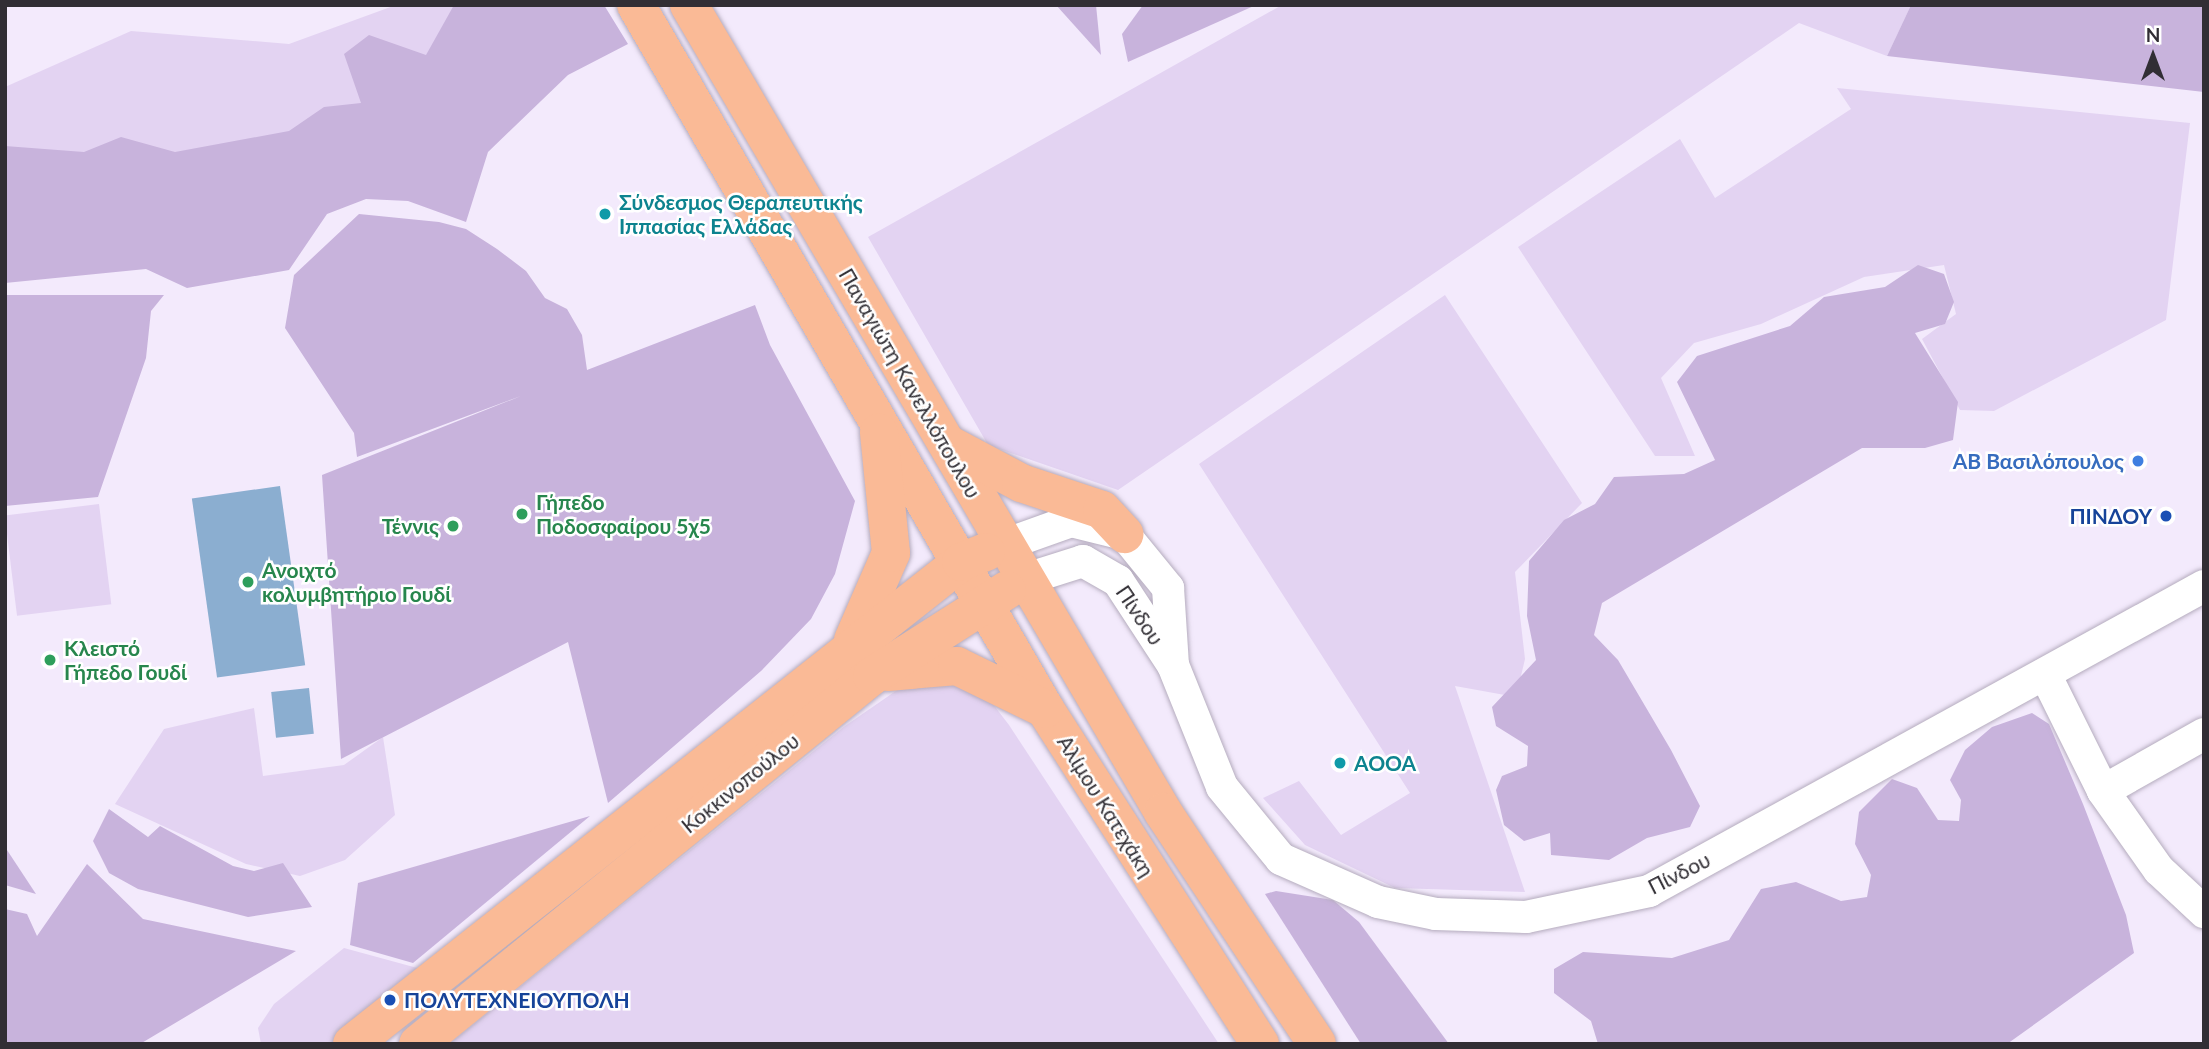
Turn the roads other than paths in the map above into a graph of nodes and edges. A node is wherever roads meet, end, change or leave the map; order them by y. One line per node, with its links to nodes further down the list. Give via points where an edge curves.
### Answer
1 (636, 5): 3 (main road)
2 (689, 5): 4 (main road, Παναγιώτη Κανελλόπουλου)
3 (875, 411): 7 (main road); 11 (main road, via 891,553)
4 (947, 442): 5 (main road, via 1021,483 1102,510); 6 (main road, Παναγιώτη Κανελλόπουλου)
5 (1124, 534): 6 (street, via 1071,522); 12 (street, Πίνδου, via 1168,588)
6 (1004, 545): 7 (main road, Κοκκινοπούλου); 8 (main road, Παναγιώτη Κανελλόπουλου)
7 (961, 562): 8 (main road); 10 (main road, Αλίμου Κατεχάκη); 11 (main road, Κοκκινοπούλου)
8 (1023, 580): 10 (main road, Κοκκινοπούλου); 12 (street, Πίνδου, via 1076,561 1101,567 1123,587); 21 (main road, via 1163,812)
9 (2204, 586): 13 (street, Πίνδου)
10 (985, 604): 11 (main road, Κοκκινοπούλου); 14 (main road, Αλίμου Κατεχάκη)
11 (859, 665): 14 (main road, via 957,667); 18 (main road, Κοκκινοπούλου); 19 (main road, Κοκκινοπούλου)
12 (1173, 665): 13 (street, Πίνδου, via 1222,787 1281,859 1378,902 1491,917 1588,907 1649,891)
13 (2046, 676): 16 (street)
14 (1045, 709): 20 (main road, Αλίμου Κατεχάκη)
15 (2204, 734): 16 (street)
16 (2103, 790): 17 (street, via 2159,870)
17 (2204, 912)
18 (352, 1044)
19 (418, 1044)
20 (1260, 1044)
21 (1317, 1044)

